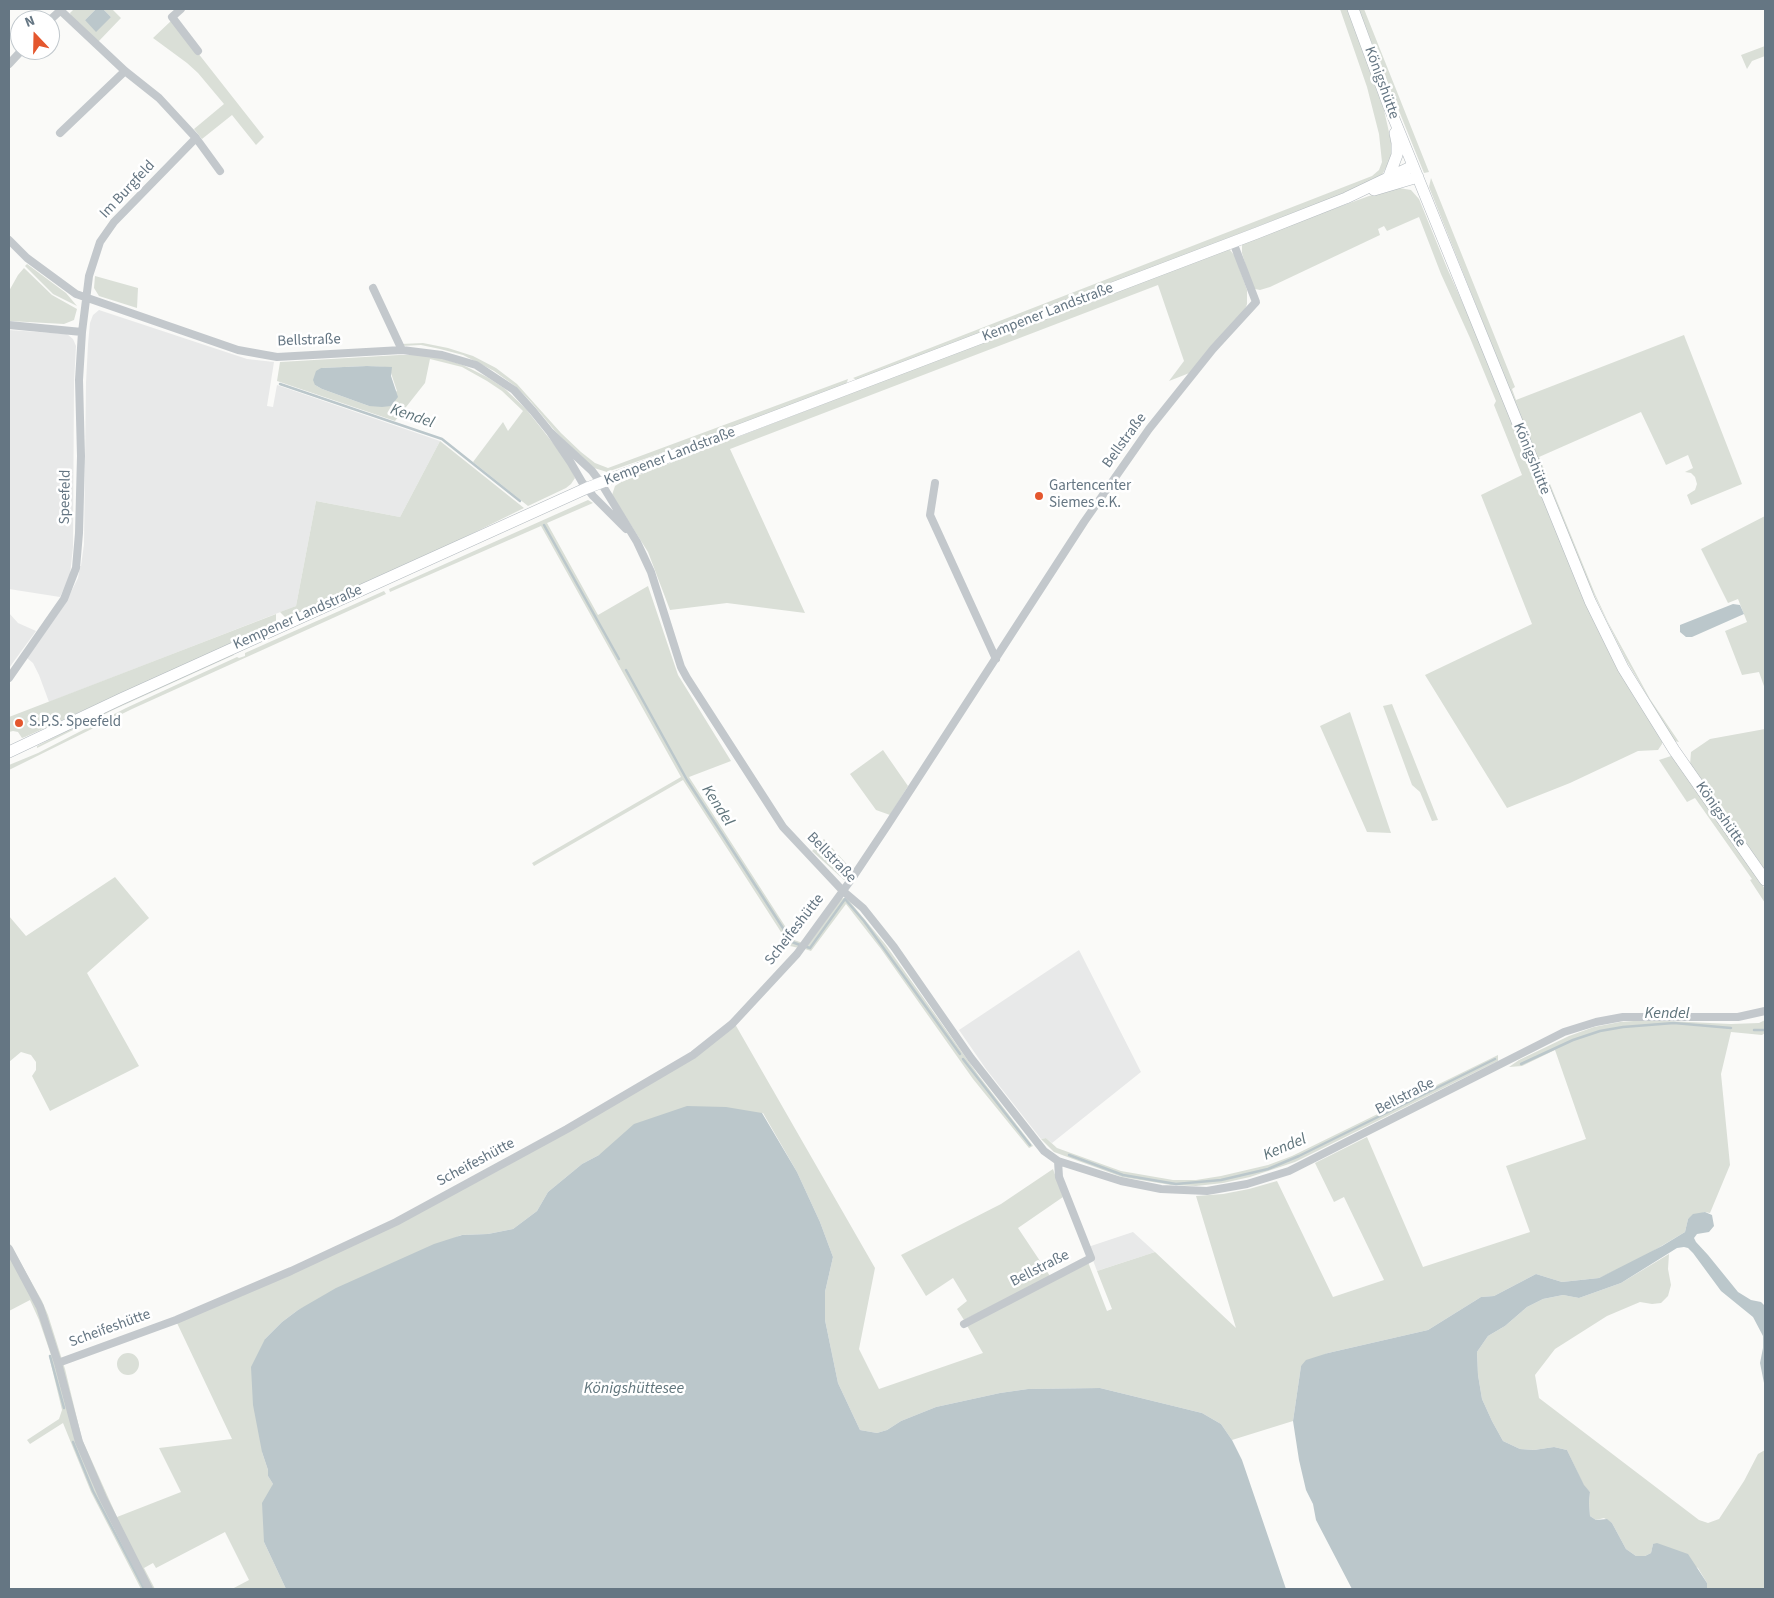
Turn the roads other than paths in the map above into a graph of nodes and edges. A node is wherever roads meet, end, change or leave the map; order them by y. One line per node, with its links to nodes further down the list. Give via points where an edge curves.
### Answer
1 (61, 9): 5 (street)
2 (181, 9): 4 (street, via 172,17)
3 (1353, 9): 6 (street, Königshütte)
4 (198, 51)
5 (125, 71): 7 (street); 8 (street, via 159,98)
6 (1388, 104): 10 (street, Königshütte); 11 (street, via 1397,143 1395,162)
7 (60, 133)
8 (196, 138): 9 (street); 16 (street, Im Burgfeld, via 114,222 100,242)
9 (220, 171)
10 (1416, 171): 11 (street, Kempener Landstraße); 12 (street, Kempener Landstraße); 28 (street, Königshütte, via 1590,601 1623,668 1674,750)
11 (1389, 176): 12 (street, Kempener Landstraße)
12 (1346, 198): 14 (street, Kempener Landstraße)
13 (9, 240): 16 (street, Bellstraße, via 46,273)
14 (1233, 242): 21 (street, Kempener Landstraße); 25 (street, Bellstraße, via 1256,302 1213,349 1150,429 1084,522)
15 (373, 288): 19 (street)
16 (86, 298): 18 (street, Speefeld); 19 (street, Bellstraße, via 238,350 277,357)
17 (9, 325): 18 (street)
18 (82, 332): 26 (street, Speefeld, via 76,568 64,599)
19 (402, 350): 20 (street, Bellstraße, via 442,354 476,365 514,390)
20 (550, 432): 21 (street, Bellstraße); 23 (street, Bellstraße)
21 (601, 483): 23 (street, Kempener Landstraße); 24 (street, Bellstraße)
22 (935, 483): 25 (street, via 930,515)
23 (587, 488): 24 (street, Bellstraße); 27 (street, Kempener Landstraße)
24 (637, 542): 29 (street, Bellstraße, via 651,572 687,678 783,827)
25 (996, 659): 29 (street, Bellstraße)
26 (9, 678)
27 (9, 752)
28 (1765, 880)
29 (843, 891): 31 (street, Bellstraße, via 863,908 972,1058 1044,1151); 34 (street, Scheifeshütte, via 797,954 732,1024 693,1055 567,1129 396,1222 176,1320)
30 (1765, 1011): 31 (street, Bellstraße, via 1738,1017 1622,1017 1564,1032 1289,1171 1247,1184 1207,1191 1161,1189 1121,1181)
31 (1058, 1161): 33 (street, Bellstraße, via 1059,1177 1091,1258)
32 (9, 1249): 34 (street, Scheifeshütte, via 40,1307)
33 (964, 1324)
34 (58, 1363): 35 (street, Scheifeshütte, via 79,1442)
35 (149, 1589)

